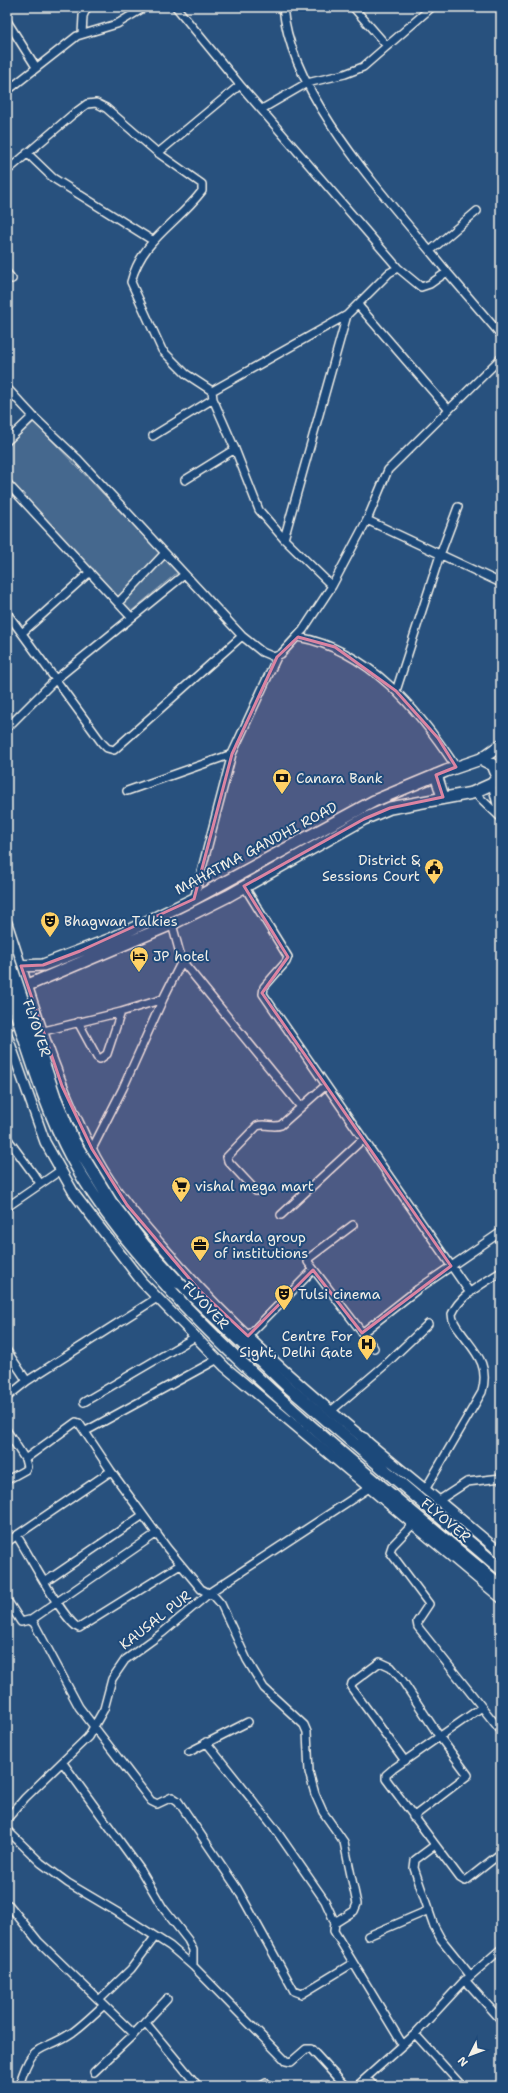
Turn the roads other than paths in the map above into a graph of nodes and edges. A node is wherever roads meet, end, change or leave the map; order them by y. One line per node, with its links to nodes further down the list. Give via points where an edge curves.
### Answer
1 (87, 7): 8 (street, via 83,16)
2 (145, 7): 8 (street, via 117,24)
3 (176, 7): 12 (street)
4 (283, 7): 11 (street, via 291,40)
5 (353, 7): 9 (street)
6 (432, 7): 9 (street)
7 (7, 21): 10 (street)
8 (82, 34): 10 (street)
9 (387, 46): 11 (street, via 357,70)
10 (36, 67): 13 (street)
11 (307, 83): 14 (street); 20 (street, via 343,142)
12 (240, 85): 14 (street); 16 (street)
13 (7, 91)
14 (262, 108): 21 (street)
15 (27, 153): 16 (street, via 72,115 91,103 106,108); 17 (street); 19 (street, via 53,178)
16 (158, 153): 19 (street, via 203,186 190,205)
17 (7, 172)
18 (477, 210): 20 (street)
19 (152, 240): 28 (street, via 131,280 132,285 162,350 186,374)
20 (430, 251): 22 (street)
21 (398, 268): 22 (street, via 422,287); 23 (street, via 389,273)
22 (447, 272): 25 (street)
23 (358, 305): 24 (street); 30 (street)
24 (347, 315): 28 (street); 39 (street)
25 (501, 335)
26 (501, 358): 30 (street)
27 (7, 388): 31 (street)
28 (212, 391): 29 (street)
29 (212, 399): 32 (street); 34 (street)
30 (448, 409): 38 (street, via 388,470)
31 (33, 416): 33 (street); 40 (street, via 77,458)
32 (153, 436)
33 (7, 441)
34 (235, 449): 35 (street); 39 (street, via 256,506)
35 (185, 480)
36 (7, 483): 42 (street)
37 (458, 507): 41 (street)
38 (367, 520): 41 (street); 45 (street)
39 (284, 538): 45 (street)
40 (165, 553): 43 (street); 46 (street)
41 (440, 555): 44 (street); 54 (street)
42 (90, 572): 46 (street); 49 (street)
43 (184, 575): 48 (street); 50 (street)
44 (501, 583)
45 (332, 586): 51 (street)
46 (118, 603): 48 (street)
47 (7, 613): 49 (street)
48 (131, 617): 53 (street)
49 (22, 633): 53 (street)
50 (242, 636): 52 (street, via 262,652); 53 (street, via 114,750 102,743)
51 (298, 637): 52 (street); 54 (street, via 335,648 359,661)
52 (277, 656): 57 (street)
53 (55, 680): 55 (street)
54 (396, 690): 59 (street, via 438,738)
55 (7, 728)
56 (501, 745): 58 (highway, MAHATMA GANDHI ROAD)
57 (232, 754): 62 (street); 67 (street)
58 (481, 759): 59 (highway, MAHATMA GANDHI ROAD); 61 (highway, via 493,766)
59 (456, 767): 60 (highway, MAHATMA GANDHI ROAD)
60 (436, 775): 64 (highway); 67 (highway, MAHATMA GANDHI ROAD, via 374,801)
61 (497, 778): 63 (highway, MAHATMA GANDHI ROAD); 65 (street)
62 (127, 791)
63 (474, 792): 64 (highway, MAHATMA GANDHI ROAD); 65 (street)
64 (443, 797): 66 (highway, MAHATMA GANDHI ROAD, via 390,808 364,819)
65 (501, 819)
66 (244, 886): 69 (highway, MAHATMA GANDHI ROAD); 83 (street, via 288,957 264,987 263,994)
67 (194, 899): 73 (highway, MAHATMA GANDHI ROAD, via 80,951 43,965)
68 (7, 923): 70 (main road)
69 (172, 924): 72 (street); 74 (highway, MAHATMA GANDHI ROAD)
70 (10, 941): 73 (main road)
71 (7, 954): 116 (highway, FLYOVER, bridge, via 54,1097 73,1140 111,1202 144,1246 179,1283 287,1386)
72 (182, 961): 76 (street); 84 (street)
73 (21, 966): 74 (main road)
74 (28, 985): 78 (main road)
75 (7, 986): 131 (highway, FLYOVER, bridge, via 51,1114 72,1159 110,1218 182,1302 310,1426)
76 (163, 999): 77 (street); 87 (street)
77 (121, 1012): 79 (street); 79 (street, via 107,1054 101,1059 92,1050)
78 (39, 1016): 80 (main road); 81 (main road)
79 (78, 1022): 81 (street)
80 (7, 1025)
81 (44, 1031): 87 (main road, via 62,1086)
82 (7, 1035): 88 (main road, via 45,1142)
83 (325, 1086): 84 (street); 86 (street)
84 (301, 1107): 90 (street, via 281,1125 257,1126 227,1157)
85 (7, 1138): 89 (street)
86 (363, 1139): 92 (street); 95 (street)
87 (92, 1149): 102 (main road, via 127,1205 200,1291)
88 (60, 1170): 89 (street); 99 (main road, via 75,1196)
89 (40, 1183): 91 (street)
90 (256, 1191)
91 (7, 1207)
92 (281, 1215)
93 (353, 1224): 96 (street, via 309,1258 308,1264)
94 (501, 1232): 95 (street)
95 (451, 1266): 98 (street); 101 (street)
96 (313, 1270): 101 (street); 102 (street)
97 (501, 1272): 98 (street)
98 (470, 1293): 120 (street, via 456,1306 452,1318 481,1359 485,1371 484,1384 482,1392)
99 (157, 1298): 103 (main road); 107 (street)
100 (428, 1324): 110 (street)
101 (362, 1333): 104 (street)
102 (248, 1336): 110 (main road)
103 (195, 1337): 106 (main road); 109 (street)
104 (374, 1348)
105 (7, 1351): 107 (street)
106 (218, 1359): 112 (street); 119 (main road)
107 (27, 1381): 108 (street)
108 (7, 1397)
109 (84, 1402)
110 (331, 1411): 113 (main road)
111 (7, 1431): 114 (street)
112 (86, 1431): 114 (street, via 77,1422); 115 (street)
113 (364, 1439): 116 (highway); 120 (main road)
114 (25, 1459): 118 (street, via 26,1469)
115 (111, 1471): 122 (street); 125 (street)
116 (386, 1471): 129 (highway)
117 (501, 1478): 121 (street, via 467,1482)
118 (7, 1480)
119 (369, 1488): 123 (main road); 132 (street, KAUSAL PUR)
120 (425, 1490): 121 (main road)
121 (438, 1501): 127 (main road)
122 (143, 1515): 124 (street); 130 (street)
123 (413, 1524): 133 (main road); 137 (street, via 392,1546 390,1552 429,1604 417,1622 418,1627)
124 (157, 1533): 128 (street); 135 (street)
125 (17, 1536): 126 (street); 130 (street)
126 (7, 1542)
127 (501, 1554)
128 (180, 1564): 132 (street); 135 (street, via 80,1628 73,1625)
129 (501, 1569)
130 (45, 1582): 135 (street)
131 (501, 1586)
132 (208, 1594): 139 (street, KAUSAL PUR, via 119,1667 112,1679 104,1709); 153 (street, via 214,1596 221,1604 247,1660 264,1688 306,1728 313,1787 320,1808 344,1842 357,1904 354,1911)
133 (501, 1598)
134 (7, 1600): 136 (street, via 20,1622)
135 (57, 1602): 136 (street)
136 (31, 1620): 139 (street, via 77,1704)
137 (482, 1707): 140 (street); 141 (street)
138 (248, 1722): 142 (street)
139 (94, 1728): 145 (street, KAUSAL PUR, via 84,1742); 157 (street, via 153,1803 157,1804 171,1797 178,1801 237,1888 296,1993 302,1994)
140 (501, 1731)
141 (438, 1736): 144 (street); 144 (street, via 394,1671 384,1662 378,1662 352,1683 351,1688); 146 (street, via 468,1776)
142 (206, 1742): 143 (street); 153 (street, via 277,1832 326,1901)
143 (189, 1752)
144 (405, 1761): 146 (street, via 386,1776 386,1779)
145 (63, 1762): 147 (street, KAUSAL PUR); 158 (street, via 140,1869 163,1908 188,1940 193,1950)
146 (414, 1817): 149 (street)
147 (7, 1819)
148 (7, 1830): 155 (street, via 63,1880)
149 (435, 1845): 150 (street, via 465,1881); 152 (street, via 413,1864)
150 (501, 1853)
151 (9, 1905): 162 (street, via 38,1941)
152 (429, 1910): 154 (street); 159 (street, via 441,1939)
153 (335, 1923): 157 (street, via 334,1931)
154 (368, 1936)
155 (155, 1937): 158 (street); 162 (street)
156 (501, 1949): 159 (street)
157 (354, 1963): 167 (street)
158 (193, 1966): 174 (street, via 286,2061 289,2063 302,2051 311,2049)
159 (470, 1975): 160 (street)
160 (465, 1980): 163 (street); 166 (street)
161 (167, 1999): 164 (street)
162 (101, 2002): 165 (street); 170 (street, via 74,2031 36,2051 26,2063)
163 (501, 2020)
164 (145, 2022): 165 (street); 171 (street)
165 (134, 2034): 168 (street)
166 (416, 2034): 167 (street); 177 (street)
167 (403, 2045): 169 (street)
168 (94, 2072)
169 (366, 2078): 175 (street); 176 (street)
170 (19, 2086)
171 (198, 2086)
172 (261, 2086): 173 (street, via 266,2083)
173 (271, 2086)
174 (345, 2086)
175 (357, 2086)
176 (374, 2086)
177 (462, 2086)

